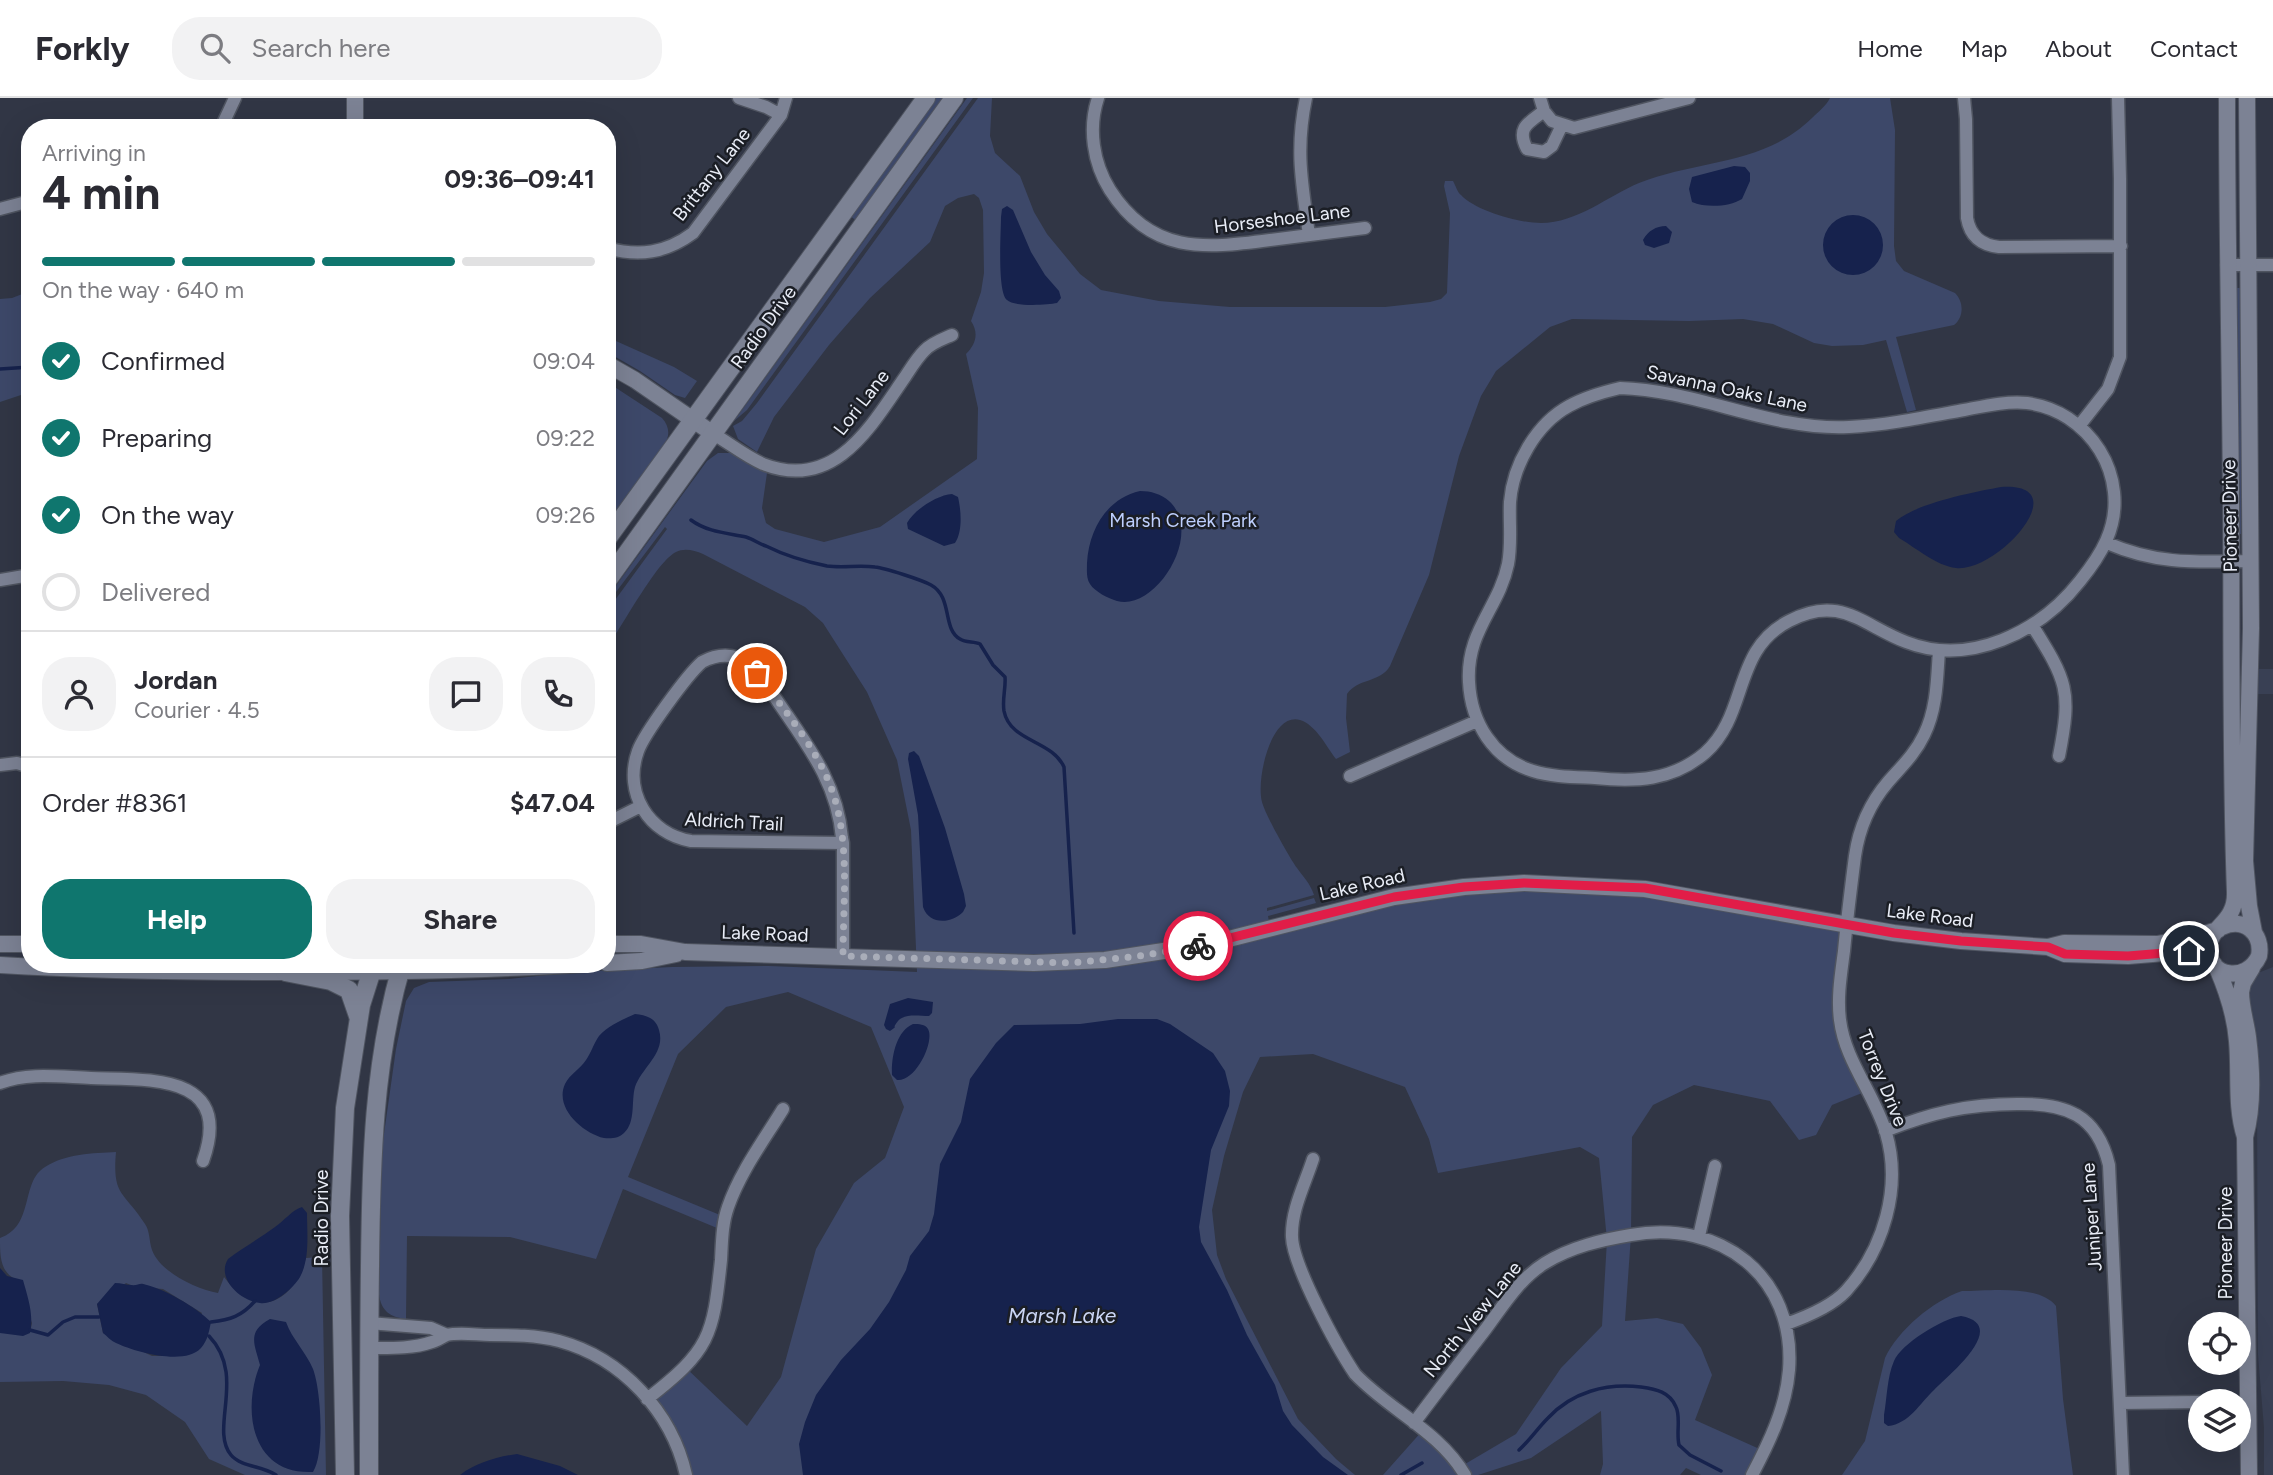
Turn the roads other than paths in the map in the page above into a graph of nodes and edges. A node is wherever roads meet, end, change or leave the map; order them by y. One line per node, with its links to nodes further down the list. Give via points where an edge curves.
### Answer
1 (234, 98): 17 (street)
2 (355, 98): 18 (street)
3 (739, 98): 16 (street)
4 (786, 98): 16 (street, Brittany Lane)
5 (926, 98): 31 (main road, Radio Drive)
6 (954, 98): 33 (main road, Radio Drive)
7 (1098, 98): 23 (street, Horseshoe Lane, via 1093,117 1096,161 1118,204 1150,231 1172,241 1211,247)
8 (1306, 98): 23 (street, via 1298,155)
9 (1540, 98): 15 (street)
10 (1689, 98): 19 (street, via 1589,125)
11 (1964, 98): 24 (street, via 1967,218 1978,240 1999,247)
12 (2118, 98): 24 (street)
13 (2227, 98): 26 (street, Pioneer Drive)
14 (2248, 98): 27 (street, Pioneer Drive)
15 (1544, 111): 19 (street); 19 (street, via 1522,132 1527,149 1544,152)
16 (780, 115): 25 (street, Brittany Lane, via 702,223 683,241 642,253)
17 (225, 119)
18 (355, 119)
19 (1562, 125)
20 (21, 203): 21 (street)
21 (0, 208)
22 (1365, 228): 23 (street, Horseshoe Lane)
23 (1309, 235)
24 (2120, 246): 32 (street, via 2118,365 2105,394)
25 (616, 249)
26 (2227, 265): 27 (street); 36 (street, Pioneer Drive)
27 (2248, 265): 28 (street); 37 (street, Pioneer Drive)
28 (2273, 265)
29 (952, 335): 33 (street, Lori Lane, via 924,351 859,440 829,462 805,469 776,468)
30 (616, 369): 31 (street)
31 (693, 421): 33 (street); 34 (main road, Radio Drive)
32 (2079, 426): 35 (street, Savanna Oaks Lane, via 2101,453 2112,479 2115,510); 43 (street, Savanna Oaks Lane, via 2052,409 2012,402 1878,425 1830,427 1792,423 1651,388 1620,388 1566,407 1531,443 1516,472 1504,582 1482,621 1469,665)
33 (712, 433): 38 (main road, Radio Drive)
34 (616, 527)
35 (2107, 543): 36 (street, via 2159,560); 41 (street, Savanna Oaks Lane, via 2069,594)
36 (2231, 561): 37 (street); 52 (street, Pioneer Drive, via 2235,899 2234,909)
37 (2251, 561): 53 (street, Pioneer Drive, via 2245,861 2249,908)
38 (616, 568)
39 (21, 576): 40 (street)
40 (0, 580)
41 (2032, 625): 42 (street, Savanna Oaks Lane, via 1984,646); 44 (street, via 2066,690)
42 (1939, 650): 43 (street, Savanna Oaks Lane, via 1903,641 1850,614 1820,611 1793,618 1756,648 1733,713 1713,745 1679,770 1639,781 1528,770 1499,751); 51 (street, Torrey Drive, via 1935,701 1927,729 1878,795 1861,828)
43 (1477, 721): 47 (street)
44 (2059, 755)
45 (21, 764): 46 (street)
46 (0, 765)
47 (1350, 776)
48 (641, 806): 49 (street); 50 (street, Aldrich Trail, via 660,829 684,840); 50 (street, via 634,771 644,740 698,666 713,657 730,655 755,670 818,760 835,798)
49 (616, 818)
50 (843, 843): 59 (street)
51 (1846, 925): 57 (street, Lake Road); 59 (street, Lake Road, via 1645,888 1524,883 1394,897 1209,944 1116,959 1034,963); 72 (street, Torrey Drive, via 1840,1021 1847,1051)
52 (2220, 928): 53 (street, via 2242,924); 57 (street, Lake Road, via 2168,943); 64 (street, via 2210,944)
53 (2262, 938): 65 (street)
54 (0, 944): 55 (street)
55 (21, 944)
56 (616, 944): 58 (street, Lake Road)
57 (2048, 947): 64 (street, Lake Road, via 2065,954 2112,956 2186,951)
58 (685, 952): 59 (street, Lake Road); 60 (street, Lake Road)
59 (843, 956)
60 (616, 962)
61 (2273, 962): 65 (street)
62 (0, 965): 63 (street)
63 (21, 966)
64 (2216, 966): 65 (street, via 2229,974); 73 (street, Pioneer Drive, via 2236,1026 2239,1117)
65 (2253, 967): 73 (street, Pioneer Drive, via 2241,992 2250,1065 2251,1117)
66 (290, 973): 69 (main road, via 331,981 349,990)
67 (371, 973): 69 (main road, Radio Drive)
68 (400, 973): 78 (main road, via 381,1062 373,1132)
69 (359, 1019): 88 (main road, Radio Drive, via 345,1108 340,1216)
70 (0, 1083): 75 (street, via 36,1077 158,1080 181,1086 209,1115 211,1134)
71 (783, 1109): 83 (street, via 728,1208 716,1312 707,1338 692,1361)
72 (1885, 1131): 79 (street, Torrey Drive, via 1892,1189 1871,1256 1845,1292 1809,1316); 85 (street, Juniper Lane, via 1944,1110 1991,1104 2053,1105 2092,1127 2109,1165)
73 (2245, 1137): 82 (street, Pioneer Drive)
74 (1313, 1159): 86 (street, via 1293,1223 1298,1265 1355,1374)
75 (203, 1161)
76 (1715, 1166): 77 (street)
77 (1699, 1236): 79 (street, North View Lane, via 1735,1251 1751,1264 1778,1303); 86 (street, North View Lane, via 1638,1234 1580,1247 1546,1263 1520,1284)
78 (369, 1323): 80 (street, via 431,1328); 81 (main road)
79 (1786, 1324): 92 (street, North View Lane, via 1789,1371 1783,1400)
80 (447, 1335): 81 (street, via 415,1346); 83 (street, via 519,1335 561,1342 603,1361)
81 (368, 1348): 89 (main road)
82 (2243, 1389)
83 (647, 1399): 90 (street, via 672,1435)
84 (2188, 1402): 85 (street)
85 (2120, 1403): 93 (street, Juniper Lane)
86 (1414, 1423): 91 (street, via 1445,1449)
87 (2247, 1452): 94 (street, Pioneer Drive)
88 (345, 1475)
89 (369, 1475)
90 (685, 1475)
91 (1465, 1475)
92 (1752, 1475)
93 (2123, 1475)
94 (2249, 1475)

